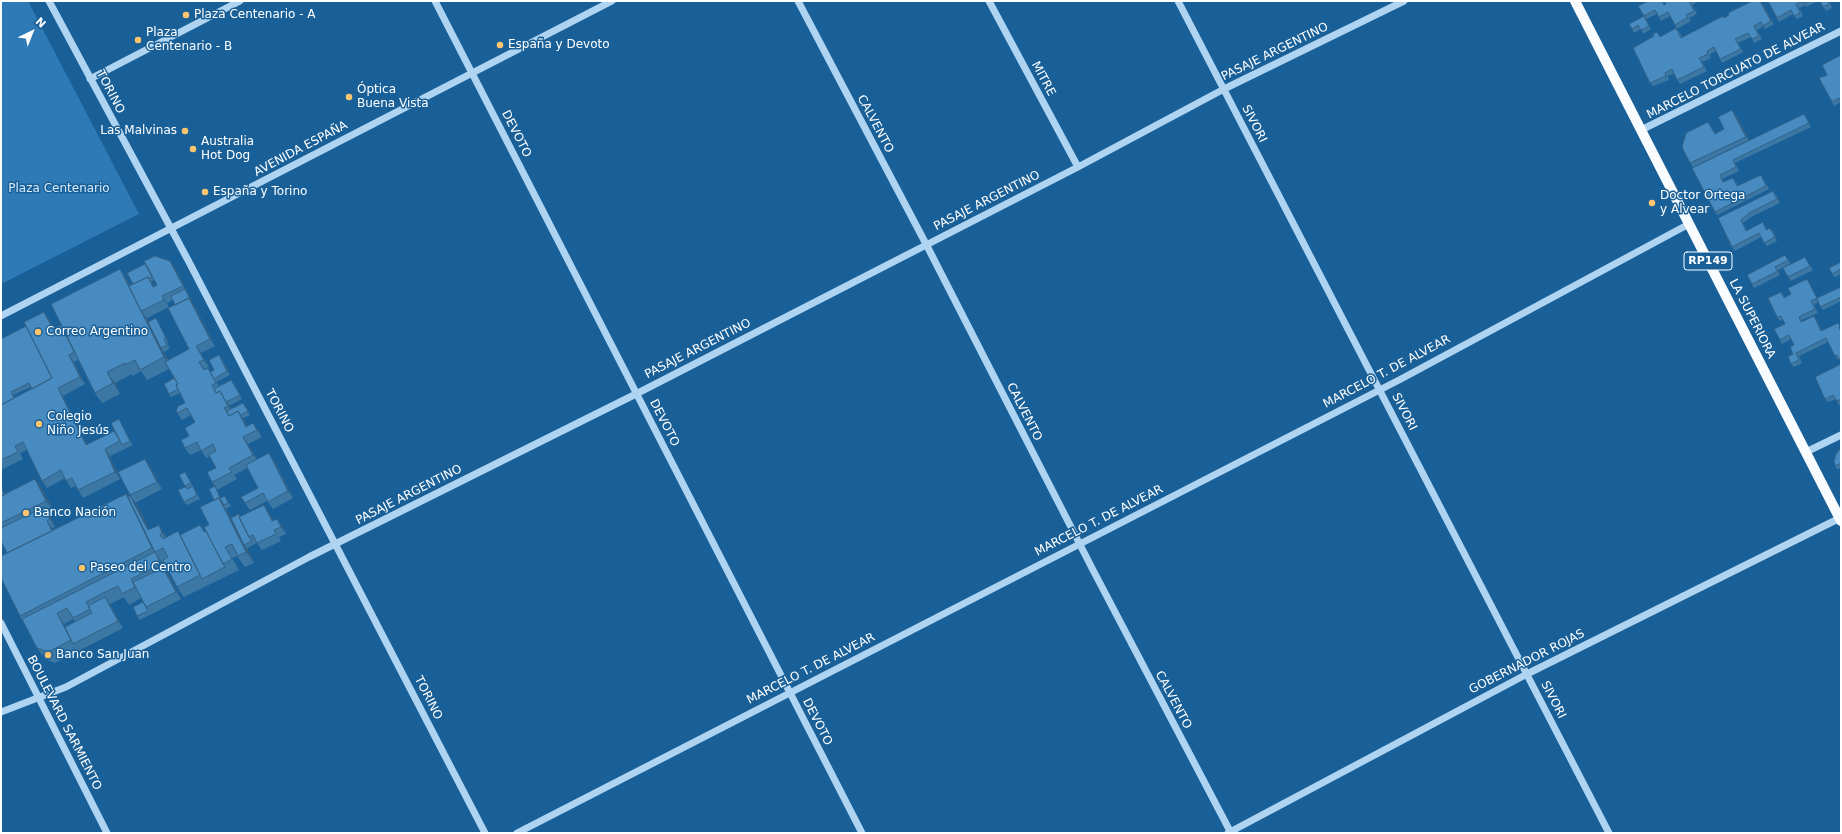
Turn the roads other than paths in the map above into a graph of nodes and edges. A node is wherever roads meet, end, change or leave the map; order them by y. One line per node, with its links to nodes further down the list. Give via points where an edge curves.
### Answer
1 (49, 1): 12 (street, TORINO)
2 (240, 1): 12 (street)
3 (435, 1): 11 (street, DEVOTO)
4 (612, 1): 11 (street, AVENIDA ESPAÑA)
5 (798, 1): 18 (street, CALVENTO)
6 (989, 1): 15 (street, MITRE)
7 (1178, 1): 13 (street, SIVORI)
8 (1404, 1): 13 (street, PASAJE ARGENTINO)
9 (1575, 1): 14 (main road, LA SUPERIORA / RP149)
10 (1841, 31): 14 (street, MARCELO TORCUATO DE ALVEAR)
11 (471, 72): 17 (street, AVENIDA ESPAÑA); 21 (street, DEVOTO)
12 (90, 79): 17 (street, TORINO)
13 (1224, 89): 15 (street, PASAJE ARGENTINO); 20 (street, SIVORI)
14 (1641, 130): 16 (main road, LA SUPERIORA / RP149)
15 (1078, 167): 18 (street, PASAJE ARGENTINO)
16 (1689, 224): 20 (street, MARCELO T. DE ALVEAR); 23 (main road, LA SUPERIORA / RP149)
17 (171, 229): 19 (street, AVENIDA ESPAÑA); 25 (street, TORINO)
18 (926, 244): 21 (street, PASAJE ARGENTINO); 26 (street, CALVENTO)
19 (1, 316)
20 (1380, 389): 26 (street, MARCELO T. DE ALVEAR); 28 (street, SIVORI)
21 (636, 394): 25 (street, PASAJE ARGENTINO); 29 (street, DEVOTO)
22 (1841, 434): 23 (street)
23 (1806, 452): 24 (main road, LA SUPERIORA / RP149)
24 (1840, 520): 28 (street, GOBERNADOR ROJAS)
25 (336, 544): 30 (street, PASAJE ARGENTINO, via 66,687); 33 (street, TORINO)
26 (1079, 544): 29 (street, MARCELO T. DE ALVEAR); 36 (street, CALVENTO)
27 (1, 623): 30 (street, BOULEVARD SARMIENTO)
28 (1527, 674): 36 (street, GOBERNADOR ROJAS); 37 (street, SIVORI)
29 (790, 693): 34 (street, MARCELO T. DE ALVEAR); 35 (street, DEVOTO)
30 (39, 697): 31 (street, PASAJE ARGENTINO); 32 (street, BOULEVARD SARMIENTO)
31 (1, 712)
32 (107, 833)
33 (484, 833)
34 (517, 833)
35 (862, 833)
36 (1230, 833)
37 (1610, 833)

